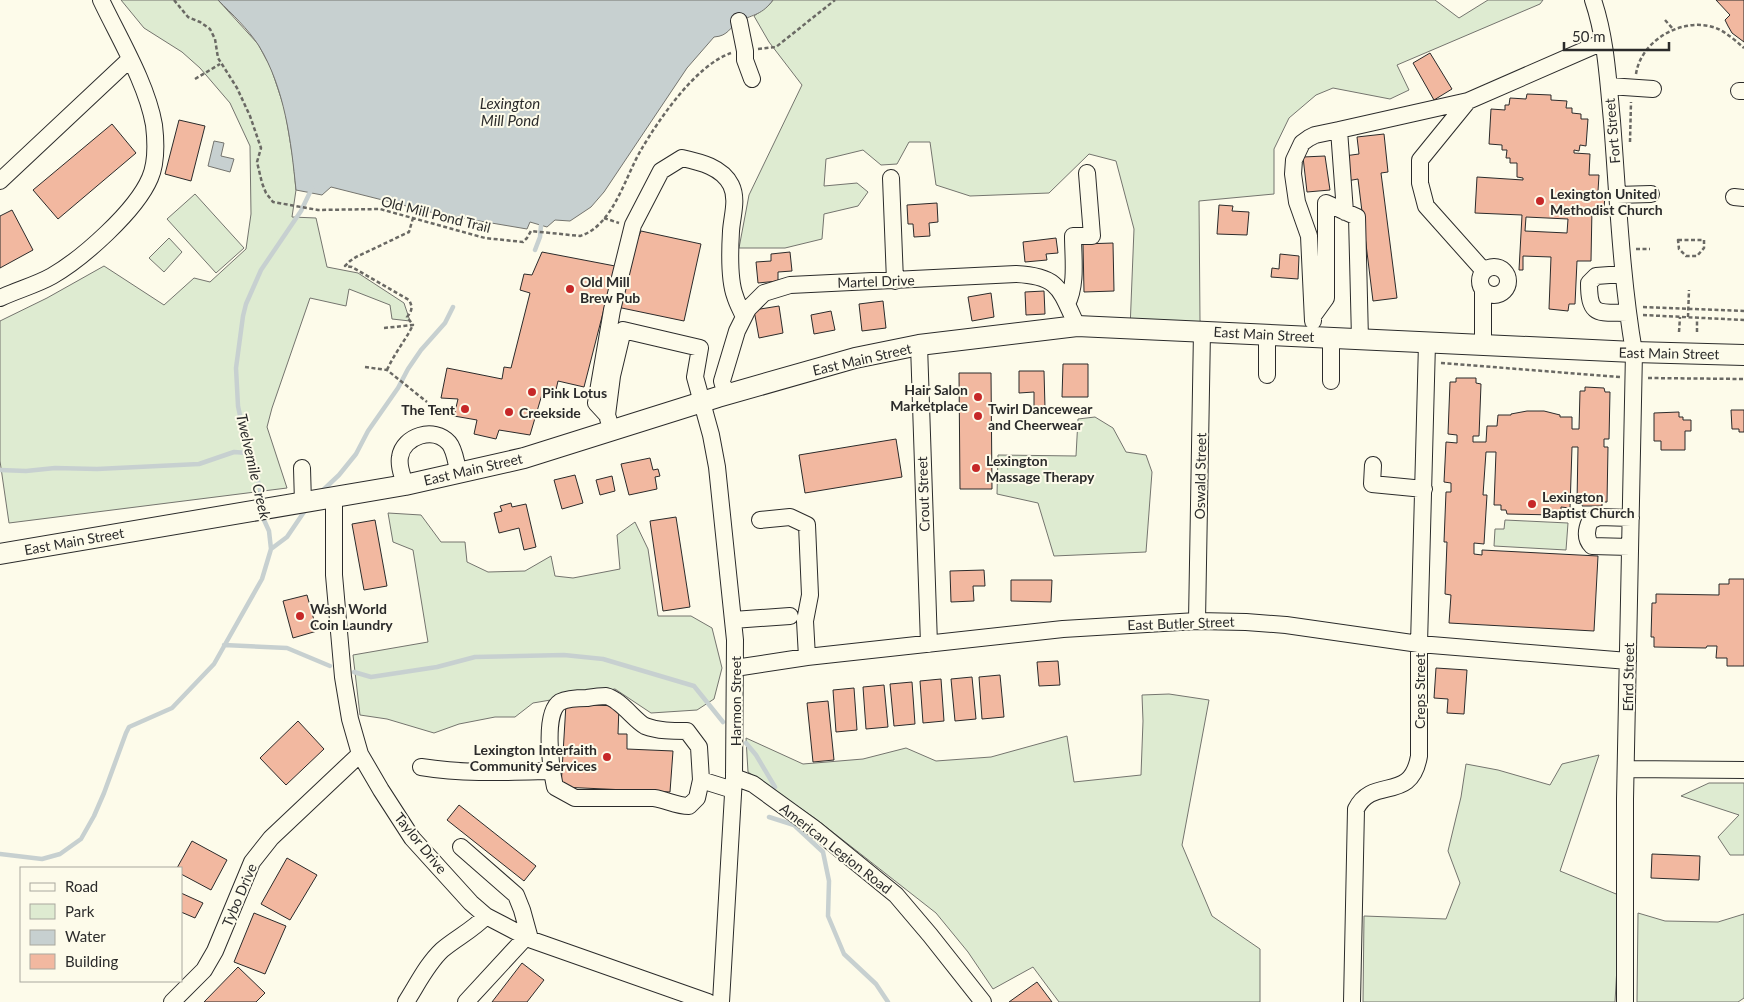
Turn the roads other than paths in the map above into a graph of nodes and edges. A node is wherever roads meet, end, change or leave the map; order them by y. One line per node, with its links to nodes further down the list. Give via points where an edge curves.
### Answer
1 (101, 0): 5 (street)
2 (1593, 0): 4 (street, Fort Street)
3 (739, 21): 6 (street, via 744,60)
4 (1603, 42): 7 (street, Fort Street); 9 (street)
5 (130, 60): 13 (street); 23 (street, via 147,98 156,145 151,176 143,191 84,254 53,276)
6 (752, 79)
7 (1609, 86): 8 (street); 15 (street, Fort Street)
8 (1653, 89)
9 (1468, 101): 10 (street); 19 (street, via 1420,160 1420,183 1426,206)
10 (1339, 130): 17 (street); 18 (street, via 1308,138 1294,160 1297,202)
11 (1087, 173): 24 (street, via 1092,236 1073,236 1073,284)
12 (890, 178): 21 (street)
13 (0, 181)
14 (1651, 194): 15 (street)
15 (1617, 195): 20 (street, Fort Street)
16 (1326, 207): 17 (street); 18 (street); 26 (street, via 1326,298)
17 (1351, 215): 32 (street)
18 (1309, 236): 26 (street)
19 (1484, 271): 22 (street, via 1480,279); 22 (street, via 1493,267 1502,269 1509,282 1505,291 1497,296)
20 (1624, 274): 25 (street, Fort Street); 25 (street, via 1593,278 1589,284 1590,302 1594,310 1600,312)
21 (895, 281): 24 (street, Martel Drive, via 1032,275 1047,279 1059,289); 27 (street, Martel Drive, via 790,285 764,293 748,308)
22 (1483, 290): 35 (street)
23 (0, 298)
24 (1066, 304): 28 (street, Martel Drive)
25 (1635, 312): 36 (street, Fort Street)
26 (1313, 316): 31 (street)
27 (744, 317): 40 (street, Martel Drive, via 722,381); 42 (street, via 734,295 732,186 712,167 682,158 661,171 632,225 612,310 596,403)
28 (1077, 326): 29 (main road, East Main Street); 34 (main road, East Main Street)
29 (1202, 330): 30 (main road, East Main Street); 55 (street, Oswald Street)
30 (1268, 334): 31 (main road, East Main Street); 38 (street)
31 (1322, 337): 32 (main road, East Main Street); 39 (street)
32 (1360, 339): 33 (main road, East Main Street)
33 (1427, 343): 35 (main road, East Main Street); 47 (street, Creps Street)
34 (919, 345): 40 (main road, East Main Street, via 855,358); 56 (street, Crout Street)
35 (1483, 345): 36 (main road, East Main Street)
36 (1634, 352): 37 (main road, East Main Street); 49 (street, Efird Street)
37 (1744, 355)
38 (1267, 375)
39 (1331, 381)
40 (726, 395): 41 (main road, East Main Street)
41 (702, 403): 42 (main road, East Main Street); 42 (street, Harmon Street, via 695,377 700,348 623,330 612,376); 54 (street, Harmon Street, via 717,467)
42 (610, 423): 45 (main road, East Main Street, via 524,458)
43 (1373, 465): 47 (street, via 1372,484)
44 (302, 468): 48 (street, Taylor Drive)
45 (459, 473): 46 (main road, East Main Street); 46 (street, via 450,444 439,436 425,434 403,446 400,465)
46 (406, 484): 48 (main road, East Main Street)
47 (1424, 489): 57 (street, Creps Street)
48 (319, 500): 52 (main road, East Main Street); 61 (street, Taylor Drive, via 334,575 343,677)
49 (1630, 518): 51 (street, Efird Street); 51 (street, via 1599,518 1590,521 1587,529 1587,540 1592,546)
50 (760, 520): 58 (street, via 790,518 807,525 810,595 805,621)
51 (1630, 547): 59 (street, Efird Street)
52 (0, 554)
53 (790, 616): 54 (street)
54 (733, 620): 60 (street, Harmon Street)
55 (1196, 621): 56 (street, East Butler Street, via 1063,629); 57 (street, East Butler Street, via 1286,625)
56 (929, 644): 58 (street, East Butler Street)
57 (1420, 644): 59 (street, East Butler Street); 77 (street, Creps Street, via 1417,766 1405,784 1366,795 1356,809)
58 (807, 657): 60 (street, East Butler Street)
59 (1628, 661): 63 (street, Efird Street)
60 (736, 668): 67 (street, Harmon Street)
61 (360, 754): 69 (street, Taylor Drive, via 412,838); 72 (street, Tybo Drive, via 266,844 252,862 215,951 204,970)
62 (421, 767): 65 (street, via 491,773)
63 (1626, 769): 64 (street); 78 (street, Efird Street)
64 (1744, 770)
65 (552, 771): 66 (street, via 555,787 575,798 654,798 677,806 689,806 698,798); 66 (street, via 550,722 554,708 573,698 607,696 644,725 668,731 687,731 699,747)
66 (701, 780): 67 (street, American Legion Road)
67 (734, 783): 75 (street, Harmon Street); 76 (street, American Legion Road, via 753,784 896,895)
68 (461, 847): 70 (street, via 516,895)
69 (486, 916): 70 (street, Taylor Drive); 71 (street, via 433,961)
70 (528, 938): 73 (street); 74 (street, Taylor Drive)
71 (413, 999)
72 (172, 1002)
73 (466, 1002)
74 (708, 1002)
75 (721, 1002)
76 (983, 1002)
77 (1352, 1002)
78 (1625, 1002)

